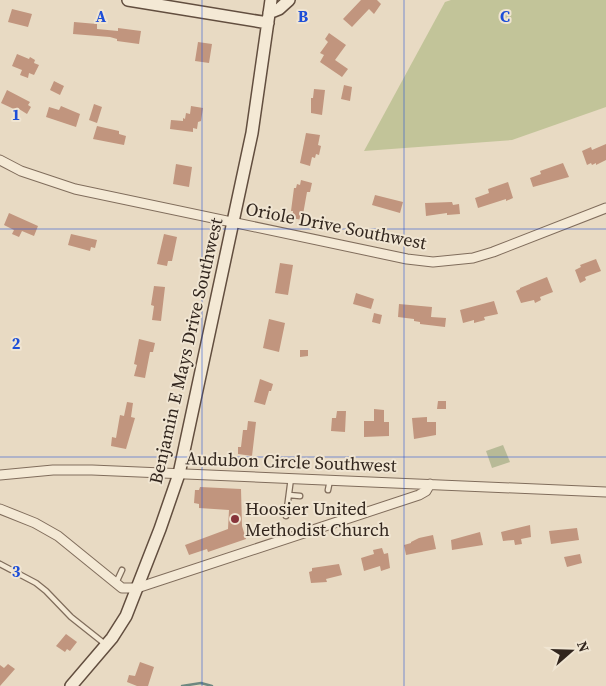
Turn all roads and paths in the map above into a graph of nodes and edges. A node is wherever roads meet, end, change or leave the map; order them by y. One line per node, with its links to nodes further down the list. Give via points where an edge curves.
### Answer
1 (128, 0): 4 (street)
2 (271, 0): 4 (street, Benjamin E Mays Drive Southwest)
3 (289, 0): 4 (street)
4 (269, 18): 7 (street, Benjamin E Mays Drive Southwest, via 252,133)
5 (0, 160): 7 (street, Oriole Drive Southwest, via 21,171 75,189)
6 (606, 208): 7 (street, Oriole Drive Southwest, via 493,252 456,261 433,262)
7 (234, 223): 8 (street, Benjamin E Mays Drive Southwest)
8 (179, 474): 9 (street, Audubon Circle Southwest, via 53,470); 10 (street, Audubon Circle Southwest); 22 (street, Benjamin E Mays Drive Southwest)
9 (0, 475)
10 (291, 478): 11 (street, Audubon Circle Southwest); 15 (lane)
11 (330, 480): 12 (street, Audubon Circle Southwest); 13 (lane)
12 (430, 484): 14 (street, Audubon Circle Southwest); 22 (street, via 419,495)
13 (328, 490)
14 (606, 492)
15 (289, 495): 16 (lane); 18 (lane)
16 (300, 496)
17 (0, 510): 21 (street, via 58,536)
18 (286, 516)
19 (0, 564): 23 (lane, via 36,583)
20 (122, 570): 21 (lane)
21 (116, 583): 22 (street, via 122,588)
22 (138, 588): 23 (street, Benjamin E Mays Drive Southwest, via 126,616)
23 (106, 645): 24 (street, Benjamin E Mays Drive Southwest)
24 (71, 686)

